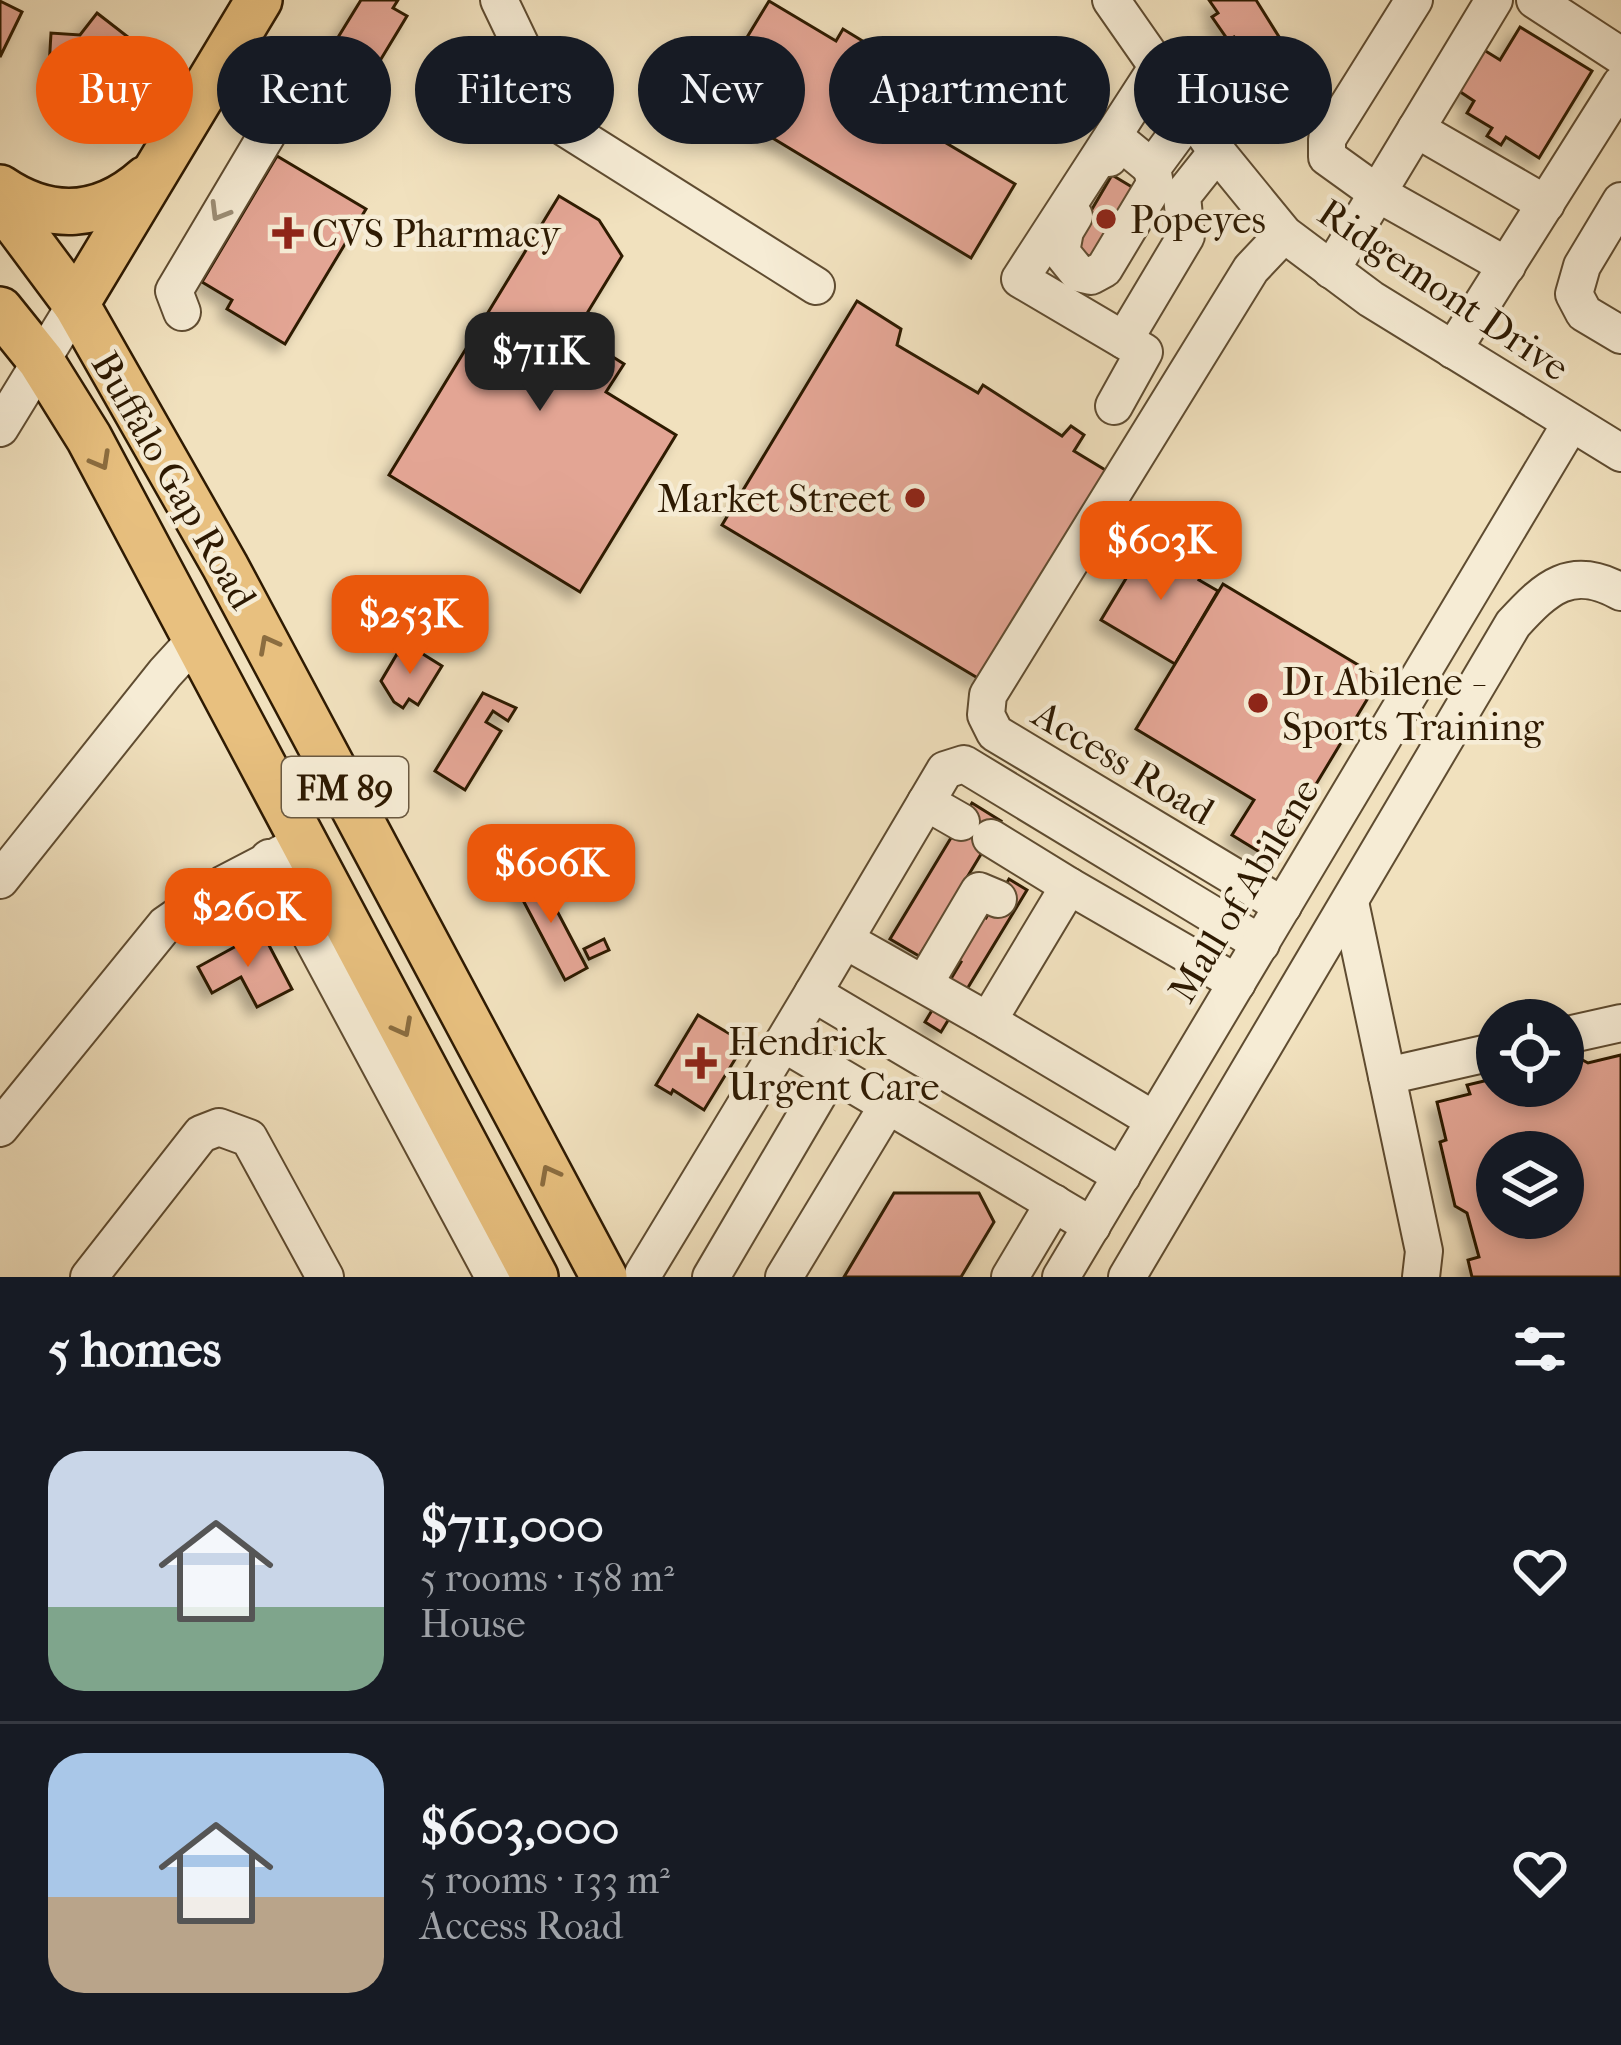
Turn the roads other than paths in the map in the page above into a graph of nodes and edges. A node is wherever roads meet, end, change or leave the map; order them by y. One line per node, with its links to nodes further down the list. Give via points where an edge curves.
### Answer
1 (260, 0): 18 (main road)
2 (499, 0): 27 (street, via 550,119)
3 (1112, 0): 7 (street, Ridgemont Drive)
4 (1414, 0): 20 (street, via 1324,148 1332,164)
5 (1494, 0): 11 (street)
6 (1535, 0): 8 (street)
7 (1137, 36)
8 (1621, 56)
9 (1621, 83): 23 (street)
10 (1134, 104): 12 (street)
11 (1416, 129): 20 (street); 23 (street)
12 (1113, 136): 17 (street); 17 (street, via 1109,158 1065,231 1060,252 1078,273 1104,269 1155,184); 32 (street, via 1020,279)
13 (261, 144): 30 (street, one-way to 30, via 174,291)
14 (1170, 144): 17 (street)
15 (1211, 144): 16 (street, Ridgemont Drive)
16 (1217, 152): 24 (street, Ridgemont Drive); 32 (street, via 1182,196 1186,236)
17 (1152, 168)
18 (157, 169): 19 (main road, via 129,194 83,213 36,209); 28 (main road)
19 (0, 188)
20 (1377, 193): 25 (street); 26 (street)
21 (1621, 201): 31 (street, via 1574,294 1583,313)
22 (0, 202): 28 (main road, Buffalo Gap Road / FM 89)
23 (1546, 205): 25 (street)
24 (1284, 234): 26 (street, Ridgemont Drive); 46 (street, Access Road, via 1251,269 988,695 986,715 995,733)
25 (1507, 266): 33 (street)
26 (1331, 270): 33 (street, Ridgemont Drive)
27 (816, 286)
28 (76, 304): 34 (street); 66 (main road, Buffalo Gap Road / FM 89, one-way to 28)
29 (0, 310): 34 (main road, Buffalo Gap Road / FM 89)
30 (182, 312)
31 (1621, 335)
32 (1124, 340): 35 (street, via 1144,352)
33 (1453, 350): 36 (street, Ridgemont Drive)
34 (41, 361): 37 (street); 40 (main road, Buffalo Gap Road / FM 89, one-way to 40)
35 (1114, 406)
36 (1571, 423): 38 (street, Ridgemont Drive); 46 (street, Mall of Abilene)
37 (0, 428)
38 (1621, 453)
39 (1621, 592): 45 (street, via 1564,579 1514,624)
40 (197, 638): 42 (main road, Buffalo Gap Road / FM 89); 43 (street)
41 (926, 802): 44 (street); 48 (street); 49 (street, via 946,770 964,764)
42 (287, 851): 62 (street, via 165,926); 69 (street); 70 (main road, Buffalo Gap Road / FM 89, one-way to 70)
43 (0, 880)
44 (1069, 886): 47 (street); 50 (street)
45 (1350, 902): 59 (street); 76 (street)
46 (1283, 907): 49 (street, Mall of Abilene)
47 (1019, 911): 51 (street, via 979,891); 53 (street)
48 (845, 940): 51 (street); 52 (street)
49 (1261, 944): 50 (street, Mall of Abilene)
50 (1237, 983): 61 (street, Mall of Abilene)
51 (924, 985): 53 (street)
52 (813, 993): 56 (street); 63 (street)
53 (988, 1021): 61 (street)
54 (1621, 1023): 55 (street)
55 (1584, 1031)
56 (784, 1043): 58 (street); 66 (street)
57 (1476, 1056): 59 (street)
58 (832, 1071): 60 (street); 72 (street)
59 (1387, 1076): 77 (street, via 1424,1251)
60 (889, 1105): 64 (street); 73 (street)
61 (1154, 1120): 63 (street, Mall of Abilene)
62 (0, 1128)
63 (1121, 1176): 65 (street, Mall of Abilene)
64 (1054, 1203): 65 (street); 74 (street)
65 (1092, 1226): 75 (street, Mall of Abilene)
66 (629, 1276): 71 (street, via 675,1261)
67 (89, 1277): 68 (street, via 201,1134 220,1127 249,1138)
68 (325, 1277)
69 (494, 1277)
70 (535, 1277)
71 (693, 1277)
72 (710, 1277)
73 (784, 1277)
74 (1010, 1277)
75 (1061, 1277)
76 (1127, 1277)
77 (1421, 1277)

